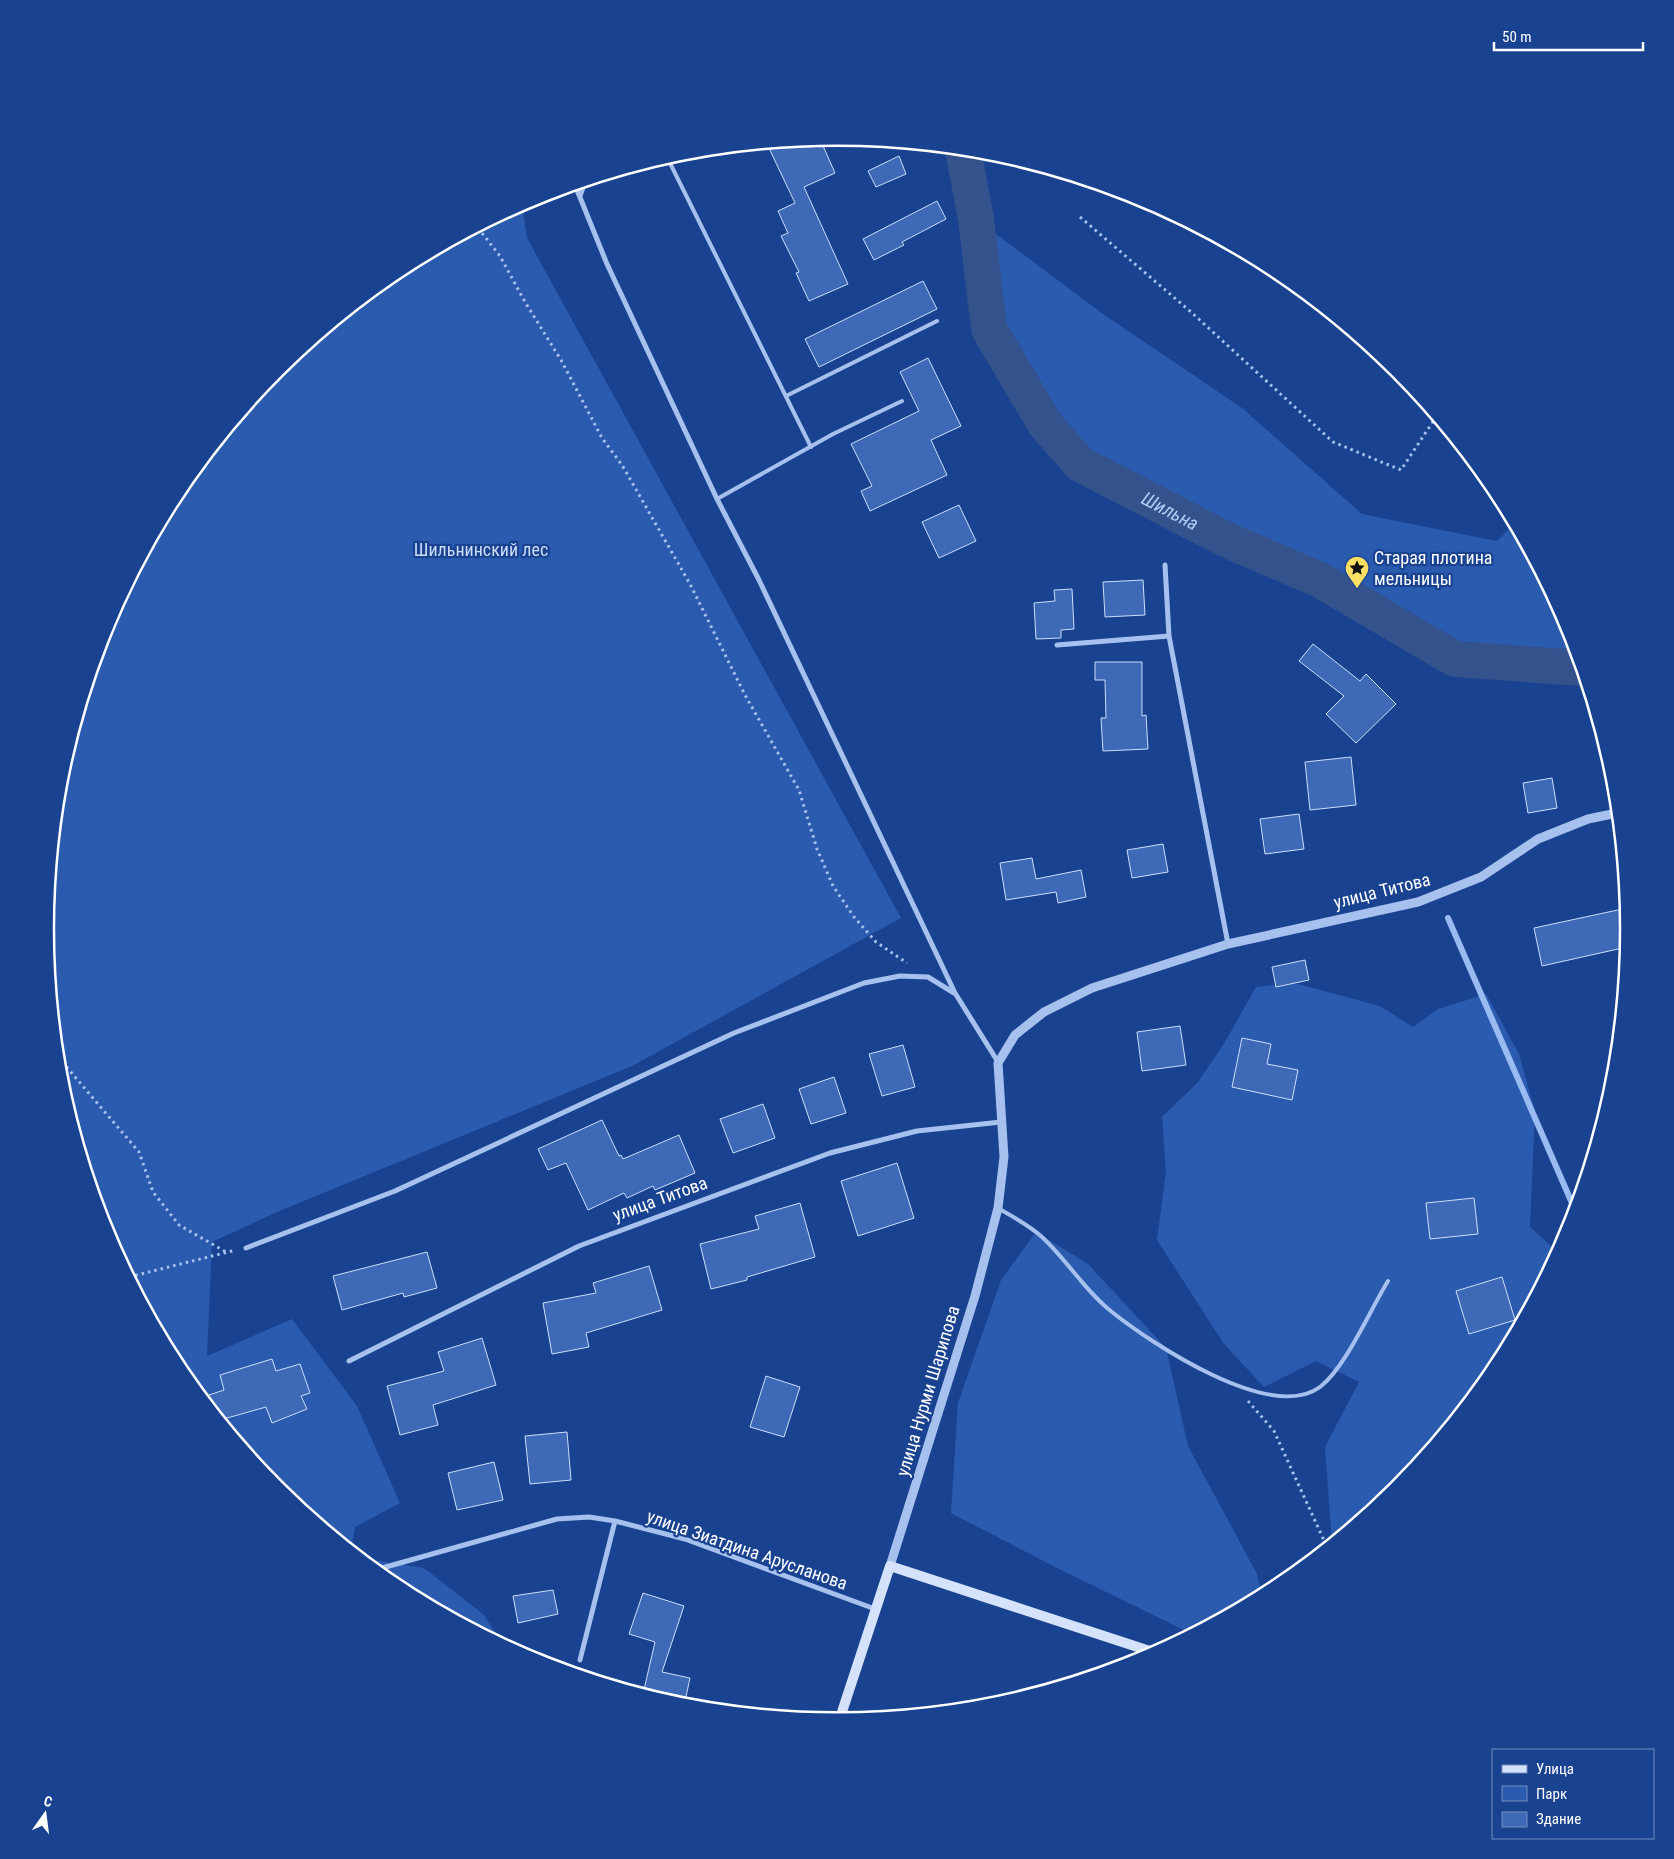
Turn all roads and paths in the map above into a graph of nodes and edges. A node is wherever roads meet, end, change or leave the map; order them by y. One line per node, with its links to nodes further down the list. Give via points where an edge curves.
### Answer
1 (671, 164): 8 (lane)
2 (582, 189): 4 (street)
3 (577, 191): 4 (street)
4 (579, 196): 12 (street, via 607,264)
5 (1080, 217): 10 (path, via 1191,312 1333,442 1401,470)
6 (481, 232): 18 (path, via 500,256 562,360 602,438 622,465 690,584 745,695 799,790 817,849 833,886 876,942)
7 (937, 321): 8 (lane)
8 (786, 396): 11 (lane)
9 (902, 400): 11 (lane)
10 (1433, 422)
11 (811, 447): 12 (lane)
12 (717, 499): 19 (street, via 759,580)
13 (1165, 565): 14 (street)
14 (1169, 636): 15 (street); 17 (street)
15 (1057, 645)
16 (1612, 814): 17 (street, улица Титова, via 1588,819 1538,839 1481,877 1418,902)
17 (1228, 944): 20 (street, улица Титова, via 1092,988 1044,1012 1015,1035)
18 (928, 977): 19 (street); 24 (street, via 900,976 864,983 734,1033 395,1191)
19 (955, 993): 20 (street)
20 (998, 1062): 22 (street, улица Нурми Шарипова)
21 (66, 1067): 25 (path, via 139,1152 153,1192 179,1225)
22 (1001, 1122): 23 (street, улица Нурми Шарипова, via 1004,1157); 28 (street, улица Титова, via 918,1131 830,1153 579,1246)
23 (998, 1208): 29 (lane, via 1042,1238 1112,1312 1200,1369); 32 (street, улица Нурми Шарипова, via 975,1296)
24 (246, 1248): 25 (path)
25 (226, 1252): 26 (path)
26 (135, 1276)
27 (1388, 1281): 29 (lane, via 1350,1347 1320,1386 1305,1394 1287,1397)
28 (349, 1360)
29 (1234, 1386): 31 (path, via 1274,1431)
30 (615, 1521): 33 (street, улица Зиатдина Арусланова, via 589,1517 557,1519); 34 (street, улица Зиатдина Арусланова, via 685,1539); 36 (street)
31 (1325, 1542)
32 (890, 1566): 34 (main road, улица Нурми Шарипова); 35 (main road)
33 (383, 1568)
34 (876, 1609): 37 (main road, улица Нурми Шарипова)
35 (1146, 1649)
36 (580, 1660)
37 (842, 1713)

